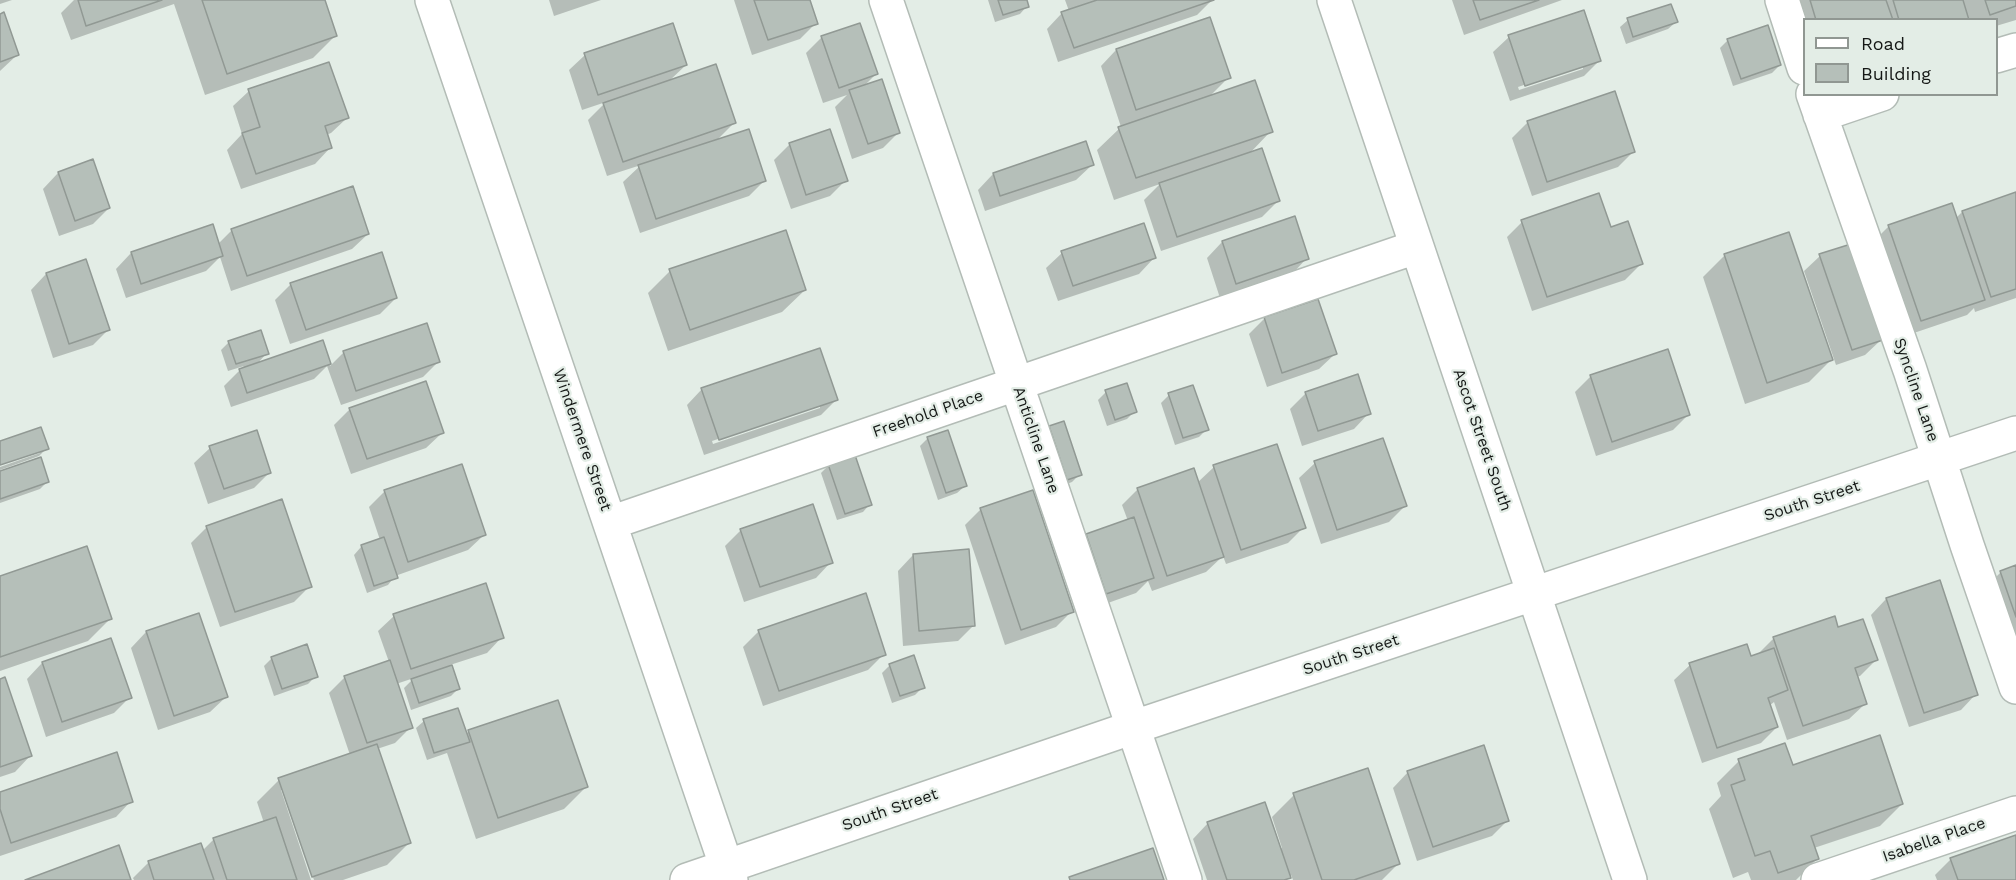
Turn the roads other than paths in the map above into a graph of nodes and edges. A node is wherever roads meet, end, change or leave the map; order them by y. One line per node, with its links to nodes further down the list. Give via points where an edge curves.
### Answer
1 (432, 0): 14 (street, Windermere Street)
2 (886, 0): 11 (street, Anticline Lane)
3 (1334, 0): 10 (street, Ascot Street South)
4 (1782, 0): 7 (street)
5 (2016, 50): 6 (street)
6 (1998, 55)
7 (1803, 65)
8 (1870, 96): 9 (street)
9 (1817, 105): 13 (street, Syncline Lane)
10 (1416, 247): 11 (street, Freehold Place); 15 (street, Ascot Street South)
11 (1017, 384): 14 (street, Freehold Place); 17 (street, Anticline Lane)
12 (2016, 433): 13 (street, South Street)
13 (1940, 459): 15 (street, South Street); 16 (street, Syncline Lane)
14 (610, 522): 19 (street, Windermere Street)
15 (1534, 595): 17 (street, South Street); 22 (street, Ascot Street South)
16 (2016, 687)
17 (1134, 727): 19 (street, South Street); 21 (street, Anticline Lane)
18 (2016, 813): 23 (street, Isabella Place)
19 (729, 873): 20 (street, South Street)
20 (687, 880)
21 (1185, 880)
22 (1630, 880)
23 (1818, 880)

